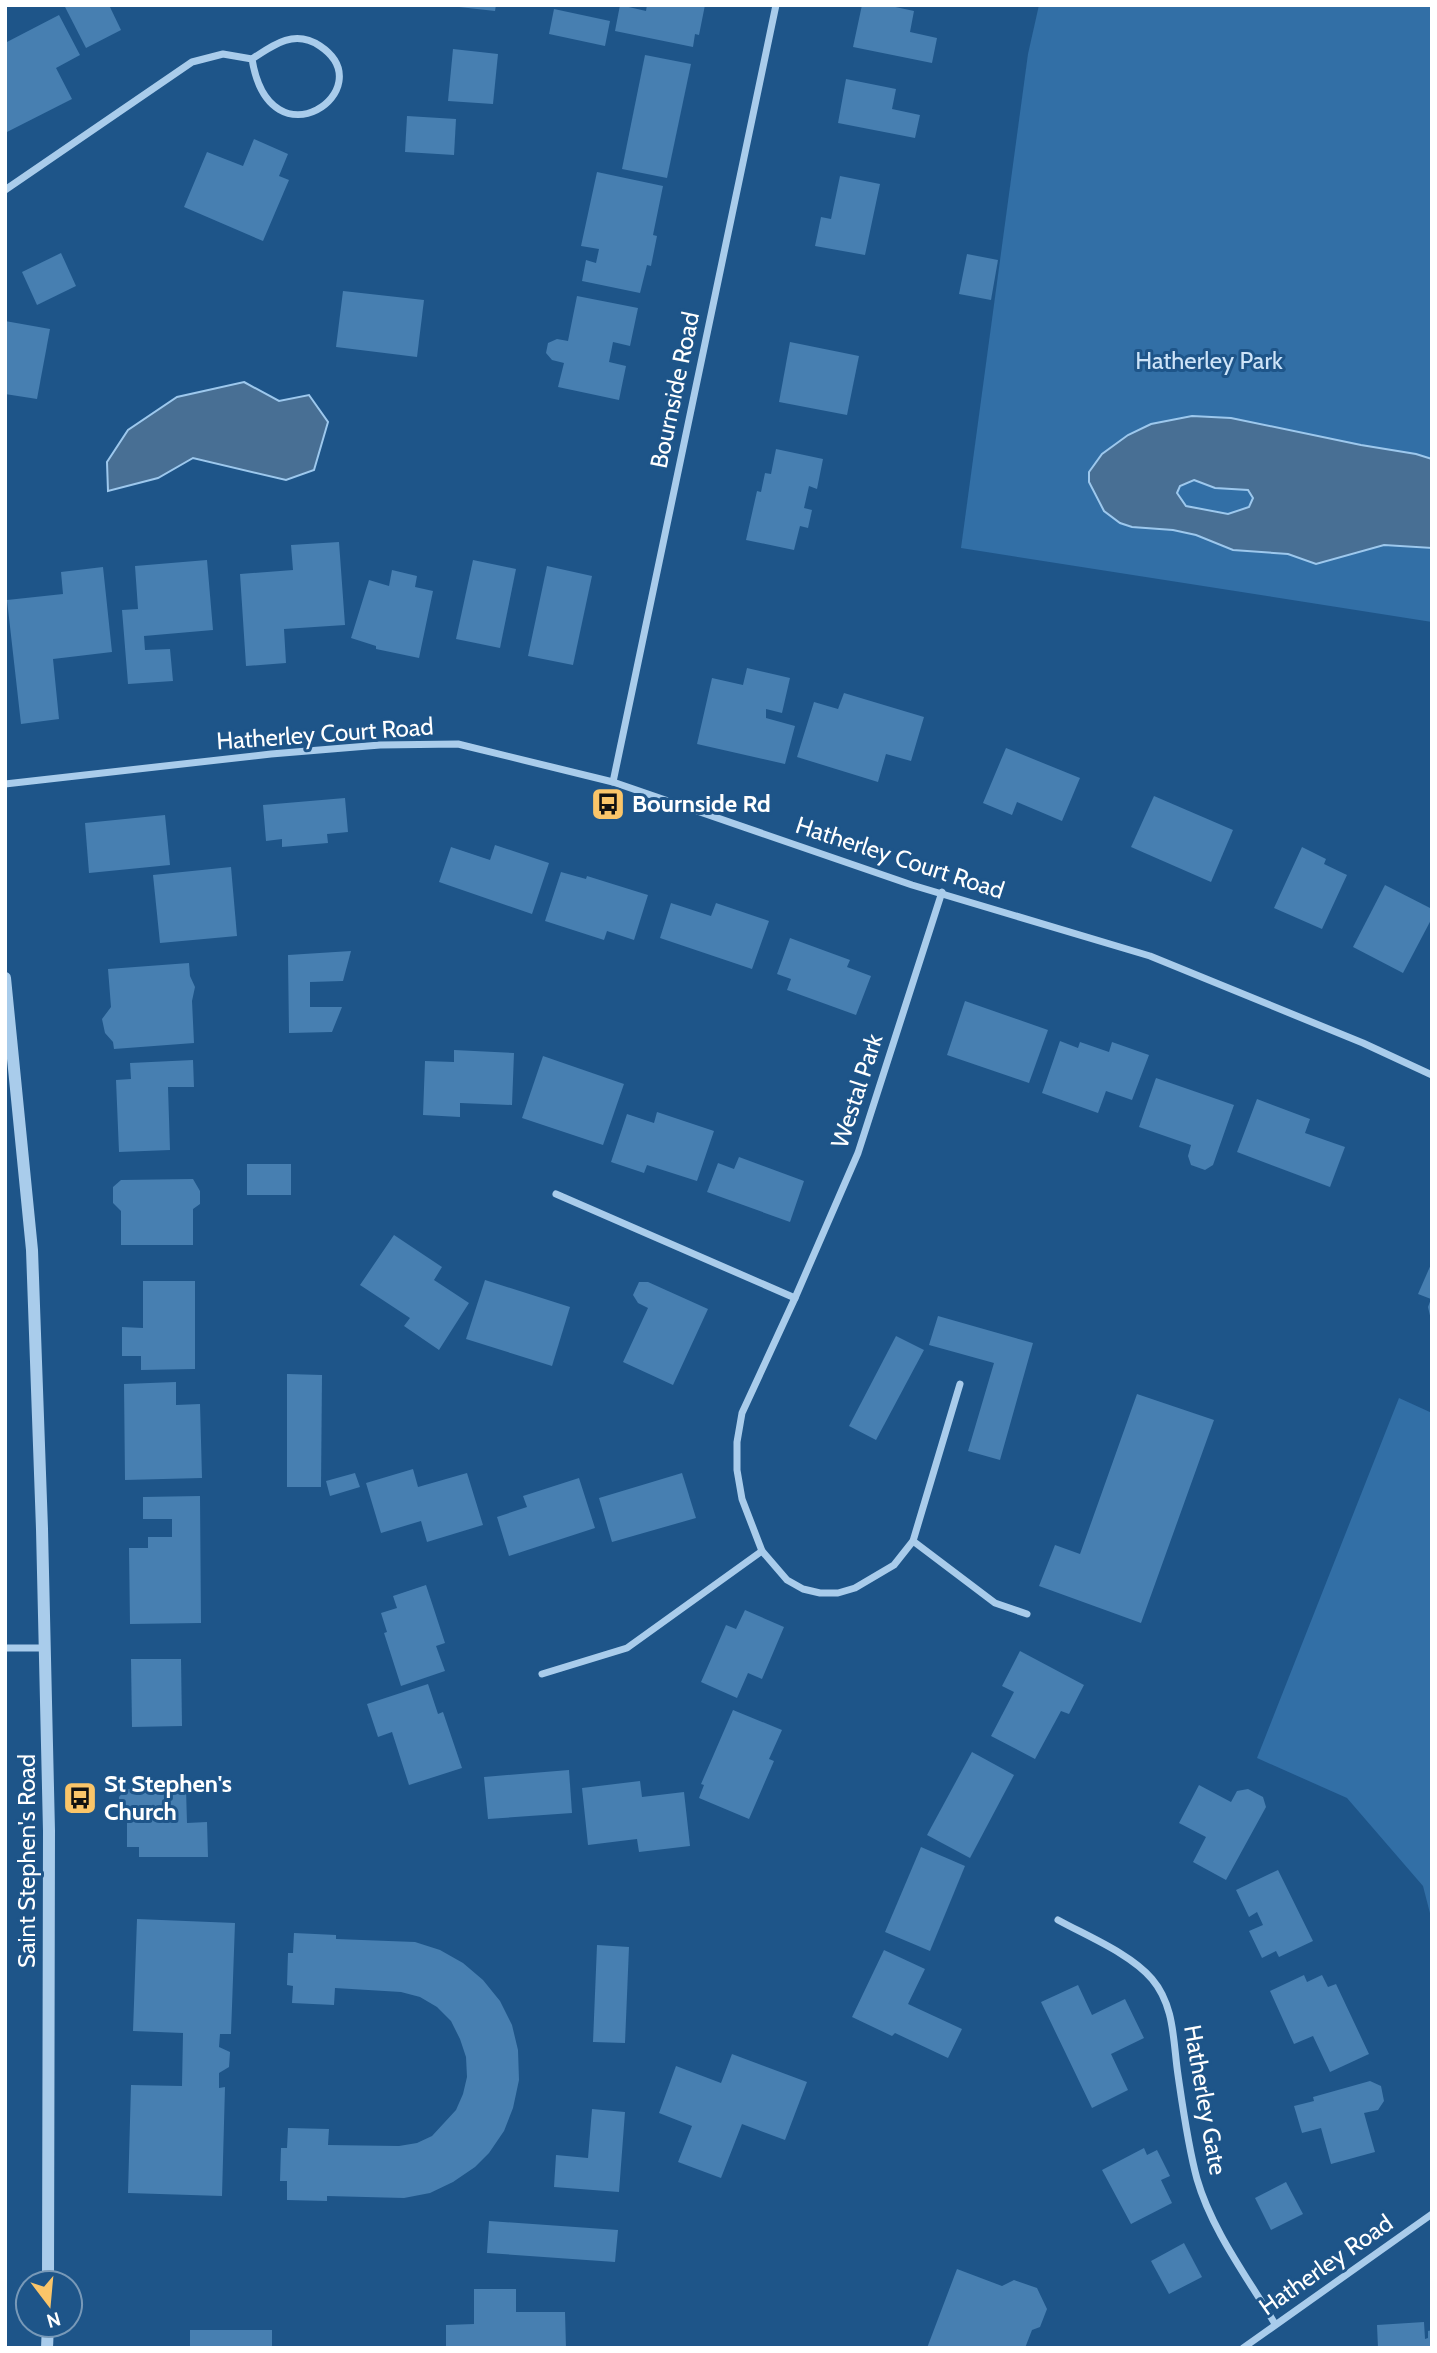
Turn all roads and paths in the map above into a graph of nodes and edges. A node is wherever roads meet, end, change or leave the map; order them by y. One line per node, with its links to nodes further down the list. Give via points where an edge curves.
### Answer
1 (776, 5): 4 (street, Bournside Road)
2 (252, 59): 2 (street, via 267,98 289,114 325,106 339,84 333,59 312,41 279,41); 3 (street, via 223,54 192,62)
3 (5, 190)
4 (613, 782): 5 (street, Hatherley Court Road, via 458,744 271,754); 6 (street, Hatherley Court Road)
5 (5, 784)
6 (942, 892): 8 (street, Hatherley Court Road, via 1150,956); 10 (street, Westal Park, via 858,1153)
7 (5, 978): 16 (street, Saint Stephen's Road, via 32,1250)
8 (1432, 1075)
9 (556, 1194): 10 (street)
10 (795, 1298): 13 (street, Westal Park, via 742,1413 737,1441 742,1499)
11 (960, 1384): 12 (street, Westal Park)
12 (913, 1541): 13 (street, Westal Park, via 894,1565 838,1593 803,1589 787,1580); 14 (street, via 995,1603)
13 (762, 1552): 17 (street, via 627,1647)
14 (1027, 1614)
15 (5, 1648): 16 (street)
16 (44, 1648): 20 (street, Saint Stephen's Road, via 49,1831)
17 (542, 1674)
18 (1058, 1920): 21 (street, Hatherley Gate, via 1130,1960 1164,1997 1203,2197)
19 (1432, 2214): 21 (street, Hatherley Road)
20 (48, 2269)
21 (1275, 2324): 22 (street, Hatherley Road)
22 (1243, 2348)

